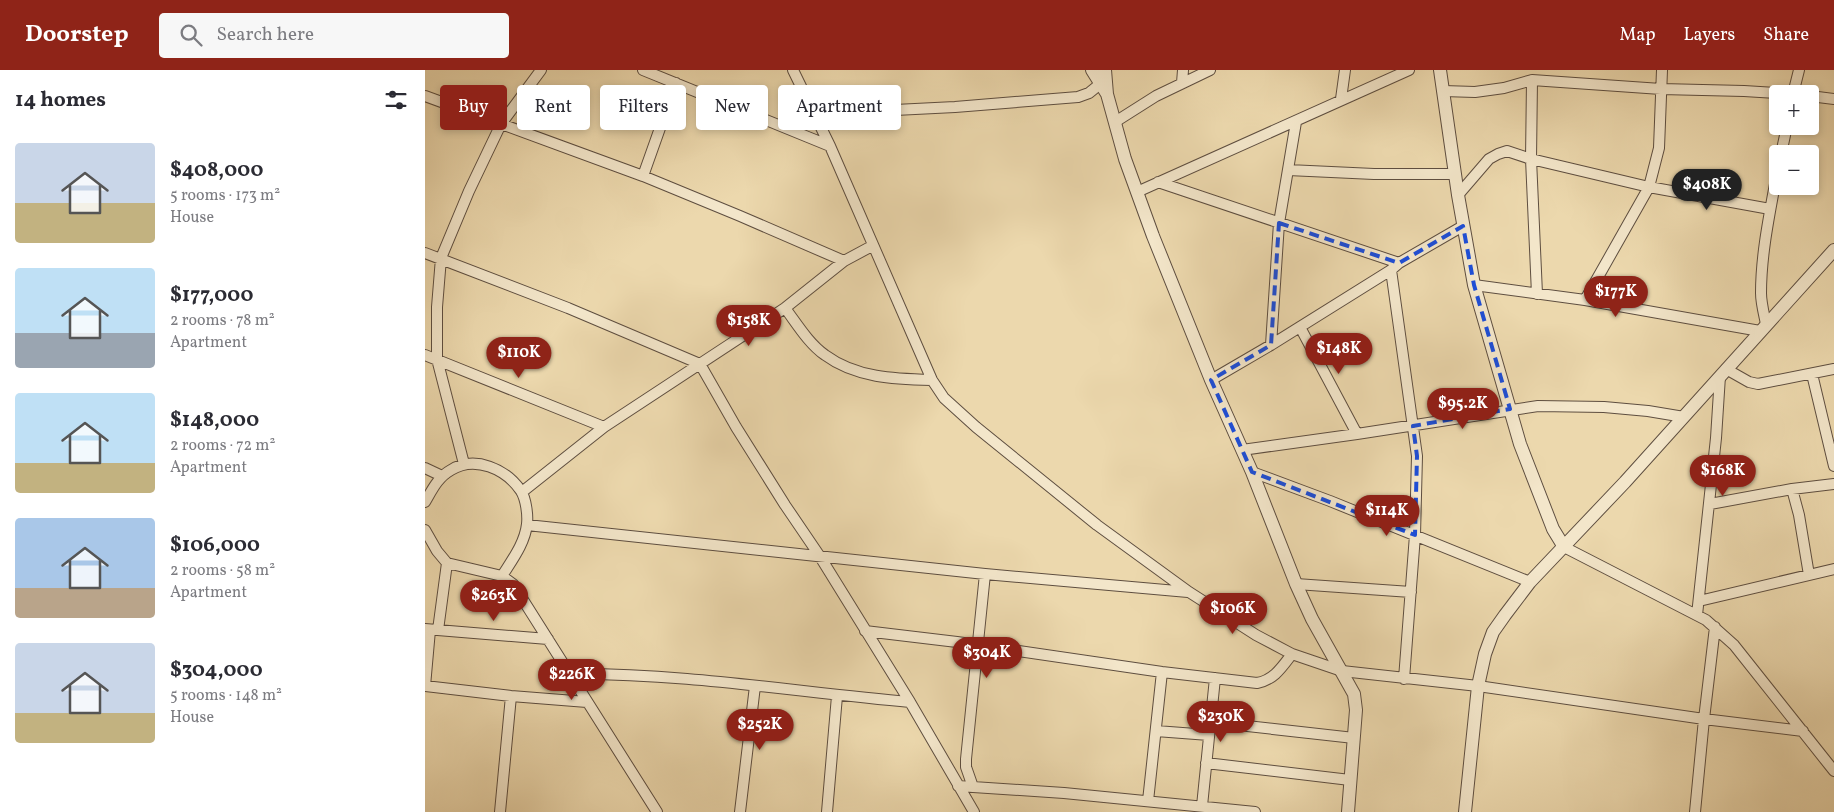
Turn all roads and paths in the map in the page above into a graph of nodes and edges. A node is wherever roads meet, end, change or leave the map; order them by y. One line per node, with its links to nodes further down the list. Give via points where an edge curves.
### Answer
1 (541, 70): 27 (street)
2 (643, 70): 14 (street)
3 (793, 70): 16 (street)
4 (1092, 70): 13 (street)
5 (1183, 70): 15 (street)
6 (1210, 70): 15 (street)
7 (1345, 70): 23 (street)
8 (1409, 70): 23 (street)
9 (1441, 70): 19 (street)
10 (1661, 70): 18 (street)
11 (1799, 70): 17 (street)
12 (1532, 80): 18 (street); 19 (street, via 1475,92); 34 (street)
13 (1105, 82): 26 (street, via 1078,97); 28 (street)
14 (675, 83): 33 (street); 37 (street)
15 (1182, 83): 28 (street)
16 (800, 85)
17 (1795, 85)
18 (1661, 89): 20 (street); 39 (street, via 1659,148)
19 (1443, 91): 36 (street)
20 (1769, 93)
21 (425, 96): 25 (street)
22 (1819, 98): 24 (street)
23 (1341, 99): 29 (street)
24 (1834, 100)
25 (440, 102)
26 (901, 110)
27 (507, 116)
28 (1115, 122): 40 (street)
29 (1296, 122): 35 (street); 38 (street)
30 (507, 126): 37 (street)
31 (498, 130): 49 (street)
32 (822, 130): 33 (street)
33 (830, 146): 46 (street)
34 (1531, 159): 39 (street); 41 (street, via 1507,151 1498,154 1489,159); 54 (street)
35 (1288, 170): 36 (street); 44 (street)
36 (1455, 174): 41 (street)
37 (643, 176): 50 (street)
38 (1158, 182): 40 (street); 44 (street)
39 (1649, 187): 43 (street); 55 (street)
40 (1137, 192): 67 (street)
41 (1458, 195): 45 (street)
42 (1773, 195): 43 (street)
43 (1770, 209): 57 (street, via 1762,276)
44 (1279, 223): 51 (street); 59 (street)
45 (1463, 226): 51 (street); 53 (street)
46 (872, 246): 50 (street); 66 (street)
47 (1834, 250): 57 (street)
48 (425, 252): 49 (street)
49 (441, 258): 61 (street); 62 (street)
50 (844, 261): 56 (street)
51 (1399, 262): 52 (street)
52 (1391, 270): 58 (street); 70 (street)
53 (1474, 285): 54 (street); 68 (street)
54 (1537, 294): 55 (street)
55 (1585, 300): 57 (street)
56 (785, 308): 62 (street); 66 (street, via 824,355 847,368 872,376)
57 (1763, 327): 64 (street)
58 (1300, 328): 59 (street); 72 (street)
59 (1271, 345): 67 (street)
60 (425, 355): 61 (street)
61 (437, 359): 71 (street); 74 (street)
62 (699, 364): 71 (street); 88 (street)
63 (1834, 369): 65 (street)
64 (1723, 373): 65 (street, via 1758,384); 69 (street); 83 (street)
65 (1812, 374): 75 (street)
66 (932, 380): 96 (street, via 944,398 1042,482)
67 (1211, 380): 73 (street)
68 (1510, 409): 69 (street, via 1604,407); 70 (street); 87 (street, via 1549,521)
69 (1685, 417): 87 (street)
70 (1413, 426): 72 (street); 86 (street, via 1417,456)
71 (604, 427): 81 (street)
72 (1357, 434): 73 (street)
73 (1242, 450): 77 (street)
74 (464, 464): 78 (street); 81 (street, via 477,463 494,468)
75 (1834, 466)
76 (425, 468): 78 (street)
77 (1252, 472): 86 (street); 95 (street)
78 (442, 476): 82 (street)
79 (1834, 484): 80 (street)
80 (1793, 489): 83 (street); 92 (street)
81 (522, 492): 84 (street)
82 (425, 502)
83 (1710, 504): 98 (street)
84 (527, 526): 88 (street); 93 (street, via 519,549)
85 (425, 530): 89 (street)
86 (1415, 535): 94 (street); 97 (street)
87 (1564, 547): 94 (street); 99 (street)
88 (819, 555): 91 (street); 102 (street)
89 (447, 563): 93 (street); 101 (street)
90 (1834, 569): 92 (street)
91 (985, 574): 96 (street); 104 (street)
92 (1809, 575): 98 (street)
93 (502, 576): 103 (street, via 513,584)
94 (1530, 582): 113 (street, via 1493,632)
95 (1296, 584): 97 (street); 106 (street, via 1316,628)
96 (1189, 592): 105 (street, via 1255,635)
97 (1411, 592): 110 (street)
98 (1699, 601): 99 (street)
99 (1697, 615): 100 (street)
100 (1715, 627): 118 (street); 121 (street, via 1734,645)
101 (431, 629): 103 (street); 111 (street)
102 (865, 631): 104 (street); 117 (street)
103 (548, 639): 108 (street)
104 (978, 645): 107 (street); 128 (street, via 966,759)
105 (1293, 654): 106 (street); 109 (street, via 1272,678 1265,681)
106 (1342, 671): 110 (street); 123 (street, via 1356,701)
107 (1163, 672): 109 (street); 120 (street)
108 (570, 674): 112 (street, via 617,673); 116 (street)
109 (1215, 678): 119 (street)
110 (1404, 679): 113 (street)
111 (425, 686): 114 (street)
112 (755, 686): 115 (street); 133 (street)
113 (1478, 686): 118 (street); 138 (street)
114 (511, 696): 116 (street); 131 (street)
115 (837, 696): 117 (street); 134 (street)
116 (587, 702): 132 (street)
117 (910, 702): 127 (street)
118 (1704, 719): 121 (street); 139 (street)
119 (1211, 722): 122 (street); 123 (street)
120 (1157, 731): 122 (street); 129 (street)
121 (1803, 731): 125 (street)
122 (1209, 736): 124 (street)
123 (1354, 738): 126 (street)
124 (1206, 763): 126 (street); 130 (street)
125 (1832, 766)
126 (1350, 780): 137 (street)
127 (958, 786): 128 (street); 135 (street)
128 (973, 787): 129 (street)
129 (1148, 801): 130 (street)
130 (1202, 806): 136 (street)
131 (500, 812)
132 (657, 812)
133 (740, 812)
134 (827, 812)
135 (974, 812)
136 (1255, 812)
137 (1348, 812)
138 (1465, 812)
139 (1695, 812)

